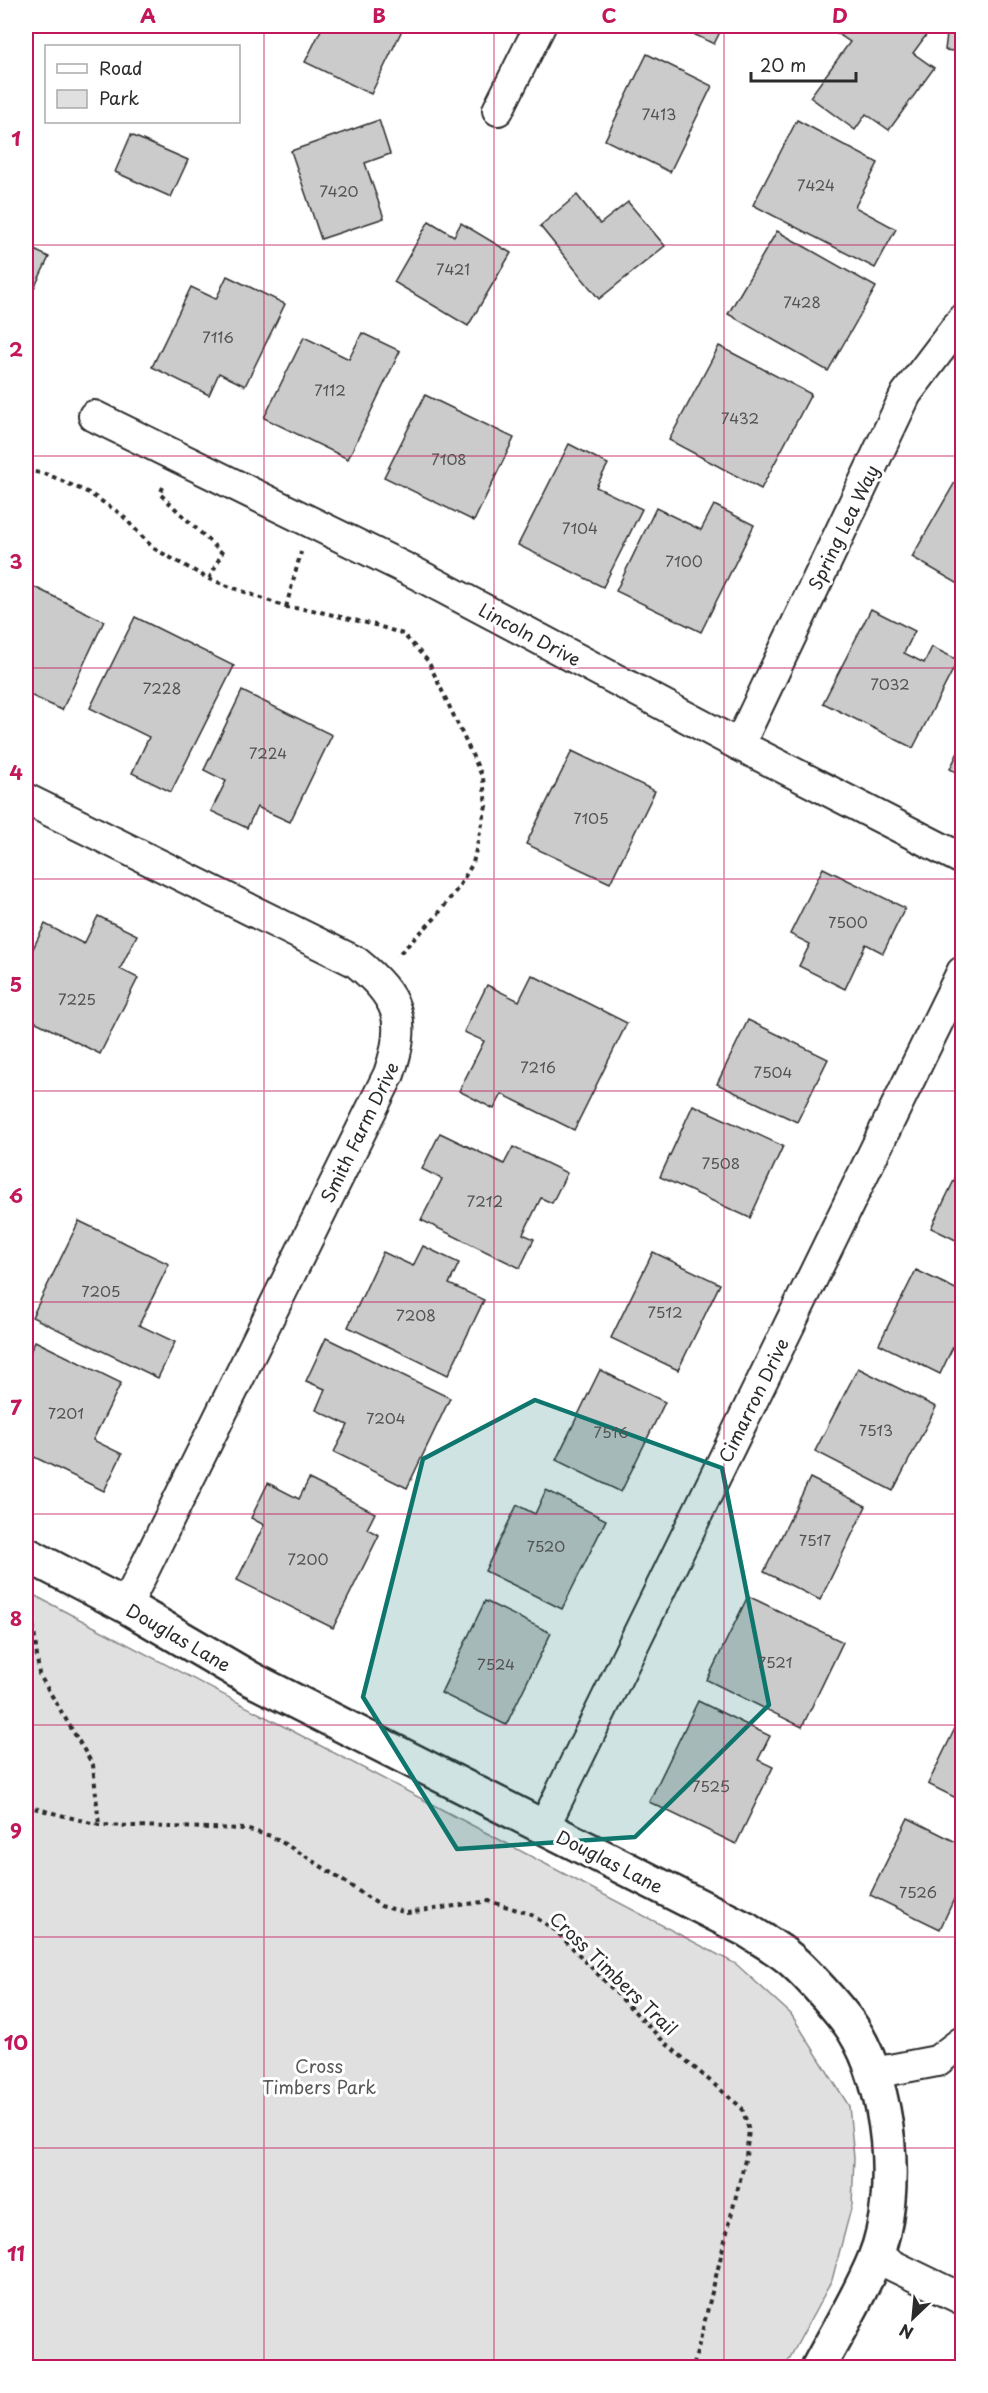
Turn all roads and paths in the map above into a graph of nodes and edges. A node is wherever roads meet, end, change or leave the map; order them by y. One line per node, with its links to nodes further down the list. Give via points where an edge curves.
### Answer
1 (540, 26): 2 (street)
2 (498, 110)
3 (963, 320): 10 (street, Spring Lea Way, via 906,394)
4 (94, 416): 5 (street, Lincoln Drive)
5 (176, 456): 7 (street, Lincoln Drive); 8 (path, via 160,494 222,553)
6 (26, 470): 8 (path, via 49,475 89,493 121,514 153,548)
7 (309, 521): 9 (path); 10 (street, Lincoln Drive)
8 (209, 579): 9 (path)
9 (286, 607): 14 (path, via 322,612 404,634 428,661 483,778 486,806 473,863 435,918 401,951)
10 (739, 744): 12 (street, Lincoln Drive)
11 (26, 799): 14 (street, Smith Farm Drive, via 356,962)
12 (963, 859)
13 (963, 972): 20 (street, Cimarron Drive)
14 (379, 980): 17 (street, Smith Farm Drive, via 393,1001 400,1024 397,1052 389,1074)
15 (26, 1554): 17 (street, Douglas Lane)
16 (26, 1602): 19 (path, via 31,1605 39,1674 93,1765)
17 (126, 1606): 20 (street, Douglas Lane, via 251,1679)
18 (26, 1806): 19 (path, Cross Timbers Trail)
19 (99, 1825): 25 (path, Cross Timbers Trail, via 245,1828 271,1836 381,1906 407,1912 489,1901 530,1914 555,1930 663,2041 742,2108 749,2130 746,2156)
20 (544, 1827): 22 (street, Douglas Lane, via 747,1930 789,1957 853,2028)
21 (963, 2042): 22 (street, via 937,2061)
22 (874, 2073): 23 (street, Douglas Lane, via 885,2115 889,2164 887,2211)
23 (876, 2257): 24 (street); 26 (street, Douglas Lane)
24 (963, 2299)
25 (693, 2367)
26 (818, 2367)

